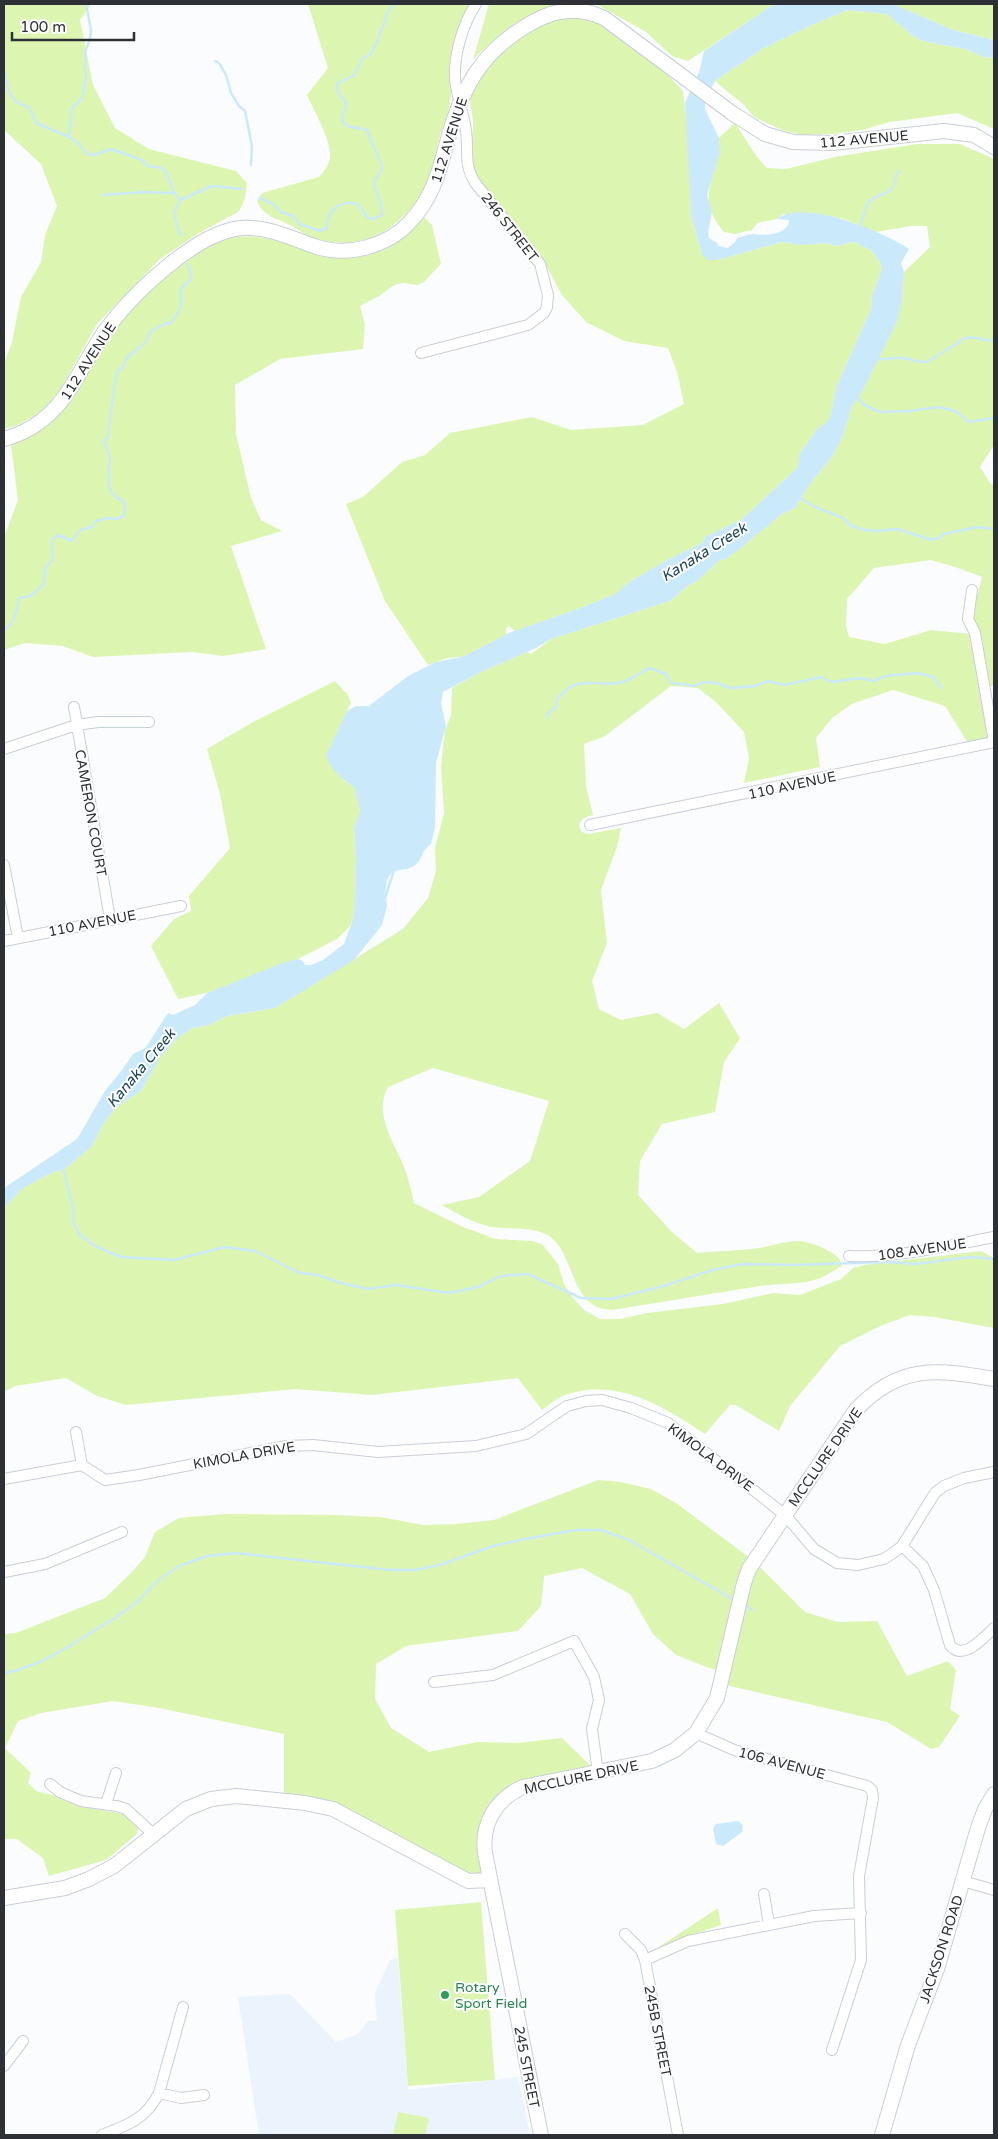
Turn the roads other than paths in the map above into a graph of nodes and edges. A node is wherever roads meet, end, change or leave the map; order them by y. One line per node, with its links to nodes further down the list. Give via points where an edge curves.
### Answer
1 (476, 4): 2 (street, via 468,17 456,64)
2 (460, 102): 3 (main road, 112 AVENUE, via 477,68 503,40 537,20 564,10 584,10 604,18 765,134 793,142 833,143 944,131 974,135); 4 (street, 246 STREET, via 469,172 540,264 548,296 547,307 528,325); 5 (main road, 112 AVENUE, via 434,188 414,217 396,235 380,244 346,250 324,249 278,233 247,228 203,241 157,276 118,316 55,410 36,426)
3 (994, 147)
4 (420, 353)
5 (4, 439)
6 (972, 590): 10 (street, via 968,619 975,633)
7 (74, 707): 9 (street, CAMERON COURT)
8 (150, 722): 9 (street)
9 (76, 725): 11 (street); 15 (street, CAMERON COURT)
10 (994, 742): 12 (street, 110 AVENUE)
11 (4, 749)
12 (590, 825)
13 (4, 865): 16 (street)
14 (181, 906): 15 (street, 110 AVENUE)
15 (110, 920): 16 (street, 110 AVENUE)
16 (18, 938): 17 (street, 110 AVENUE)
17 (4, 941)
18 (994, 1237): 19 (street, 108 AVENUE, via 877,1256)
19 (849, 1256)
20 (994, 1379): 25 (main road, MCCLURE DRIVE, via 937,1371 904,1377 884,1386 855,1411)
21 (76, 1432): 22 (street)
22 (82, 1465): 24 (street); 25 (street, KIMOLA DRIVE, via 104,1480 286,1446 313,1445 378,1452 476,1446 526,1434 568,1406 602,1400 668,1424)
23 (994, 1472): 27 (street, KIMOLA DRIVE, via 944,1486 936,1493)
24 (4, 1479)
25 (785, 1515): 27 (street, KIMOLA DRIVE, via 814,1549 837,1563 877,1561); 31 (main road, MCCLURE DRIVE, via 747,1575 718,1694)
26 (122, 1532): 28 (street, via 45,1564)
27 (902, 1546): 29 (street, via 923,1566 953,1649 957,1652 968,1650)
28 (4, 1572)
29 (994, 1628)
30 (434, 1682): 32 (street, via 493,1675 574,1641 594,1677 599,1700 592,1729)
31 (696, 1733): 32 (main road, MCCLURE DRIVE, via 674,1750 652,1761); 43 (street, 106 AVENUE, via 734,1750 870,1787 874,1798 859,1876)
32 (598, 1772): 38 (main road, MCCLURE DRIVE, via 526,1786 503,1800 490,1817 484,1835)
33 (116, 1773): 36 (street)
34 (50, 1784): 36 (street, via 80,1801)
35 (994, 1794): 39 (main road, JACKSON ROAD, via 981,1818)
36 (106, 1804): 37 (street, via 132,1813)
37 (153, 1834): 38 (main road, via 186,1809 218,1798 242,1796 305,1803 348,1815 468,1881); 42 (main road, via 114,1866 89,1879 65,1888)
38 (490, 1880): 54 (main road, 245 STREET)
39 (963, 1881): 40 (street); 56 (main road, JACKSON ROAD, via 937,1969 908,2045)
40 (994, 1890)
41 (764, 1894): 44 (street)
42 (4, 1898)
43 (861, 1913): 44 (street, via 814,1916); 49 (street, via 859,1969)
44 (769, 1925): 46 (street, via 688,1941)
45 (625, 1934): 46 (street, 245B STREET, via 641,1950)
46 (645, 1960): 55 (street, 245B STREET)
47 (183, 2007): 51 (street)
48 (23, 2041): 50 (street)
49 (832, 2050)
50 (4, 2066)
51 (159, 2093): 52 (street, via 181,2098); 53 (street, via 142,2116)
52 (204, 2096)
53 (102, 2135)
54 (541, 2135)
55 (678, 2135)
56 (882, 2135)

